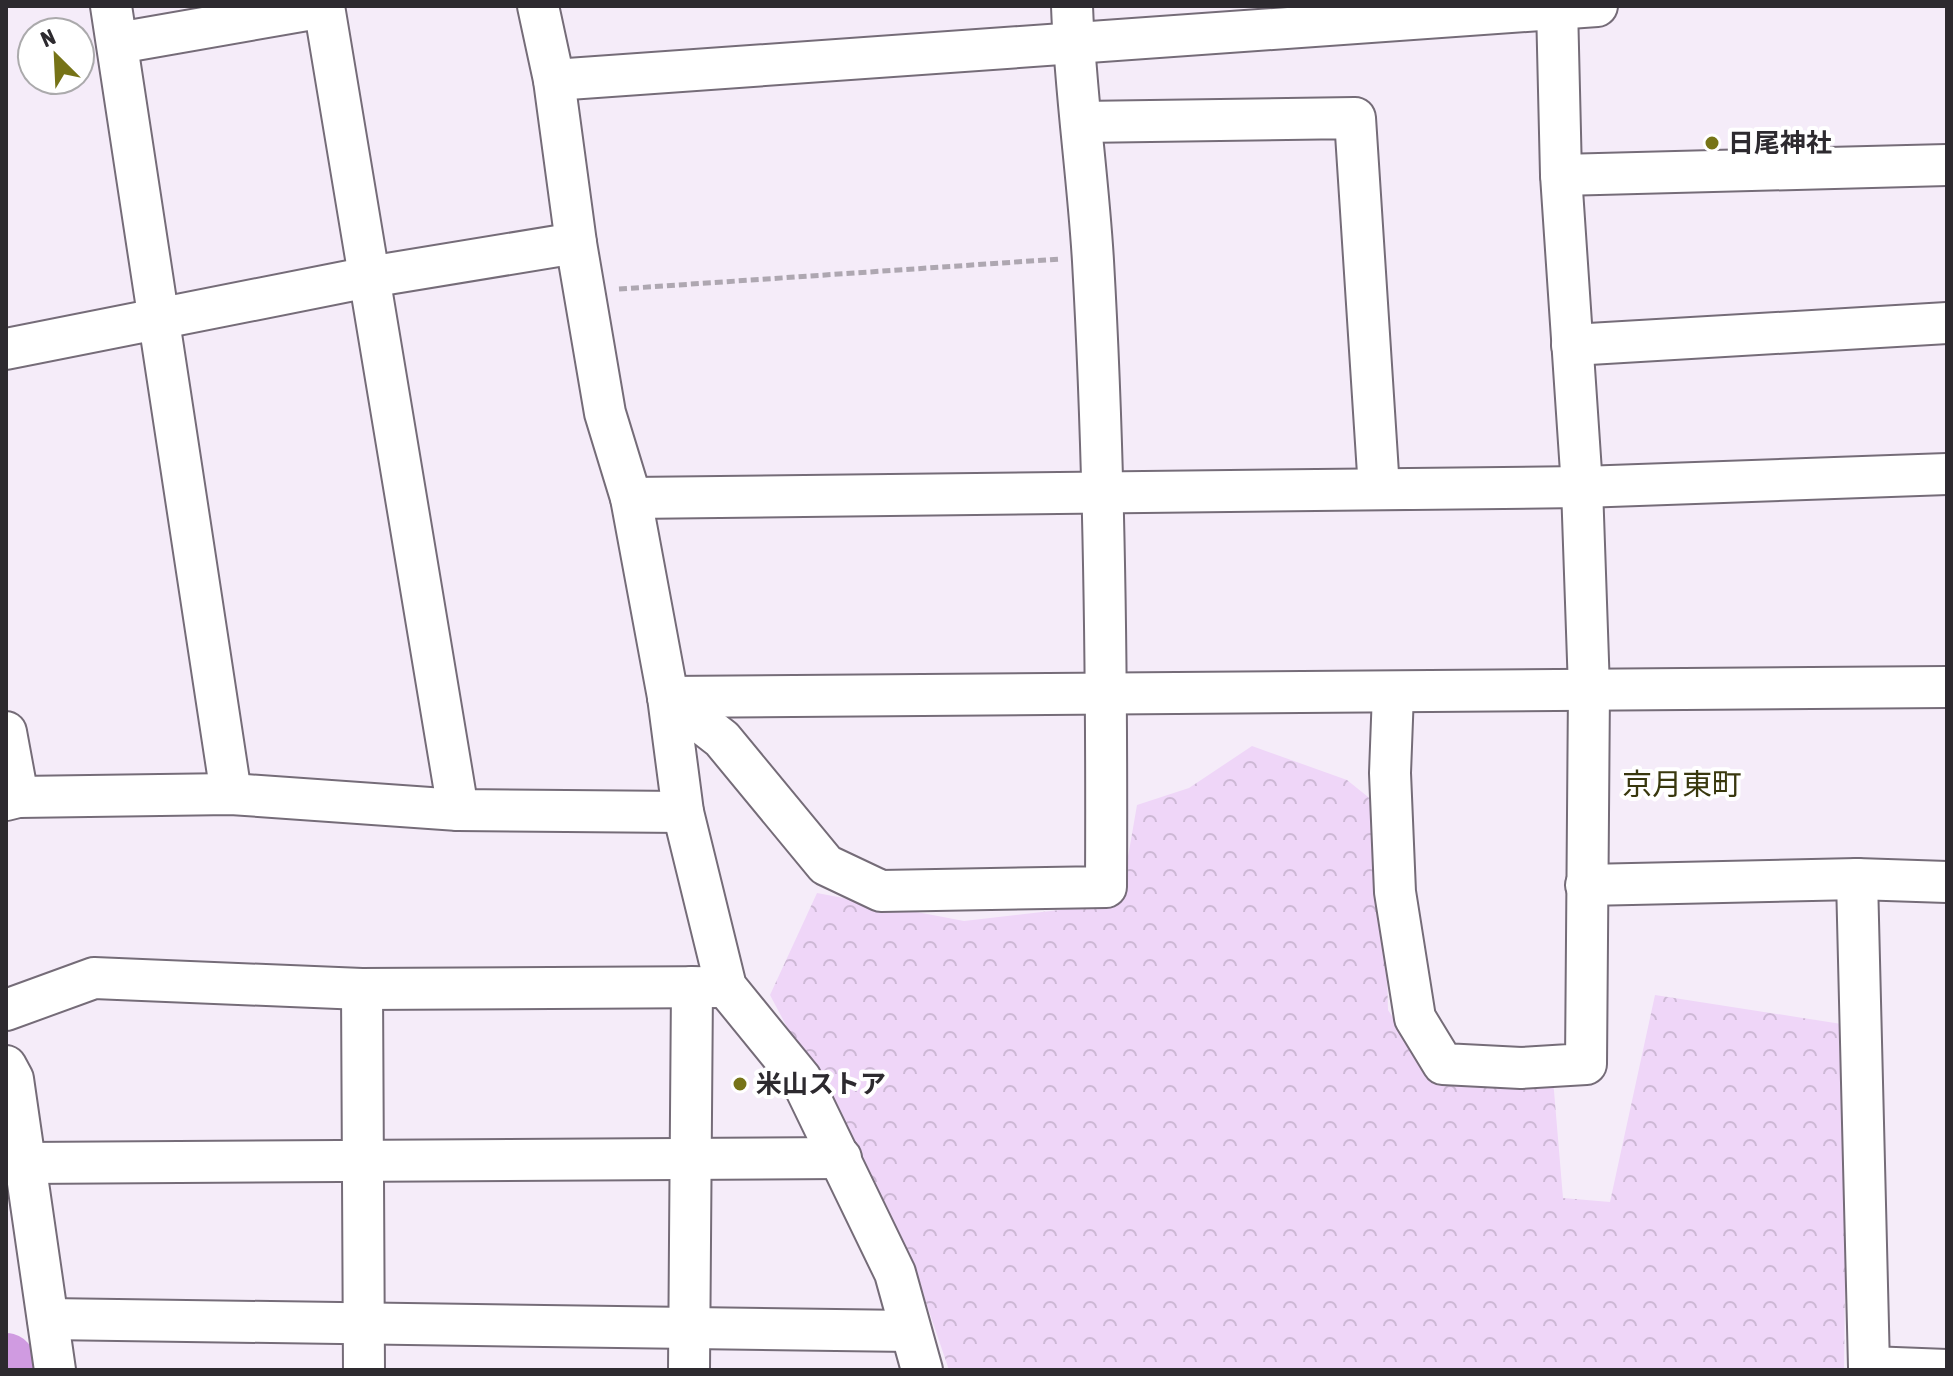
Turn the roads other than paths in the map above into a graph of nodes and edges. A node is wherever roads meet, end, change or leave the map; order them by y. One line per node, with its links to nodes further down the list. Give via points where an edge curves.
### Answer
1 (538, 6): 7 (street)
2 (1597, 6): 4 (street)
3 (324, 7): 5 (street); 12 (street)
4 (1557, 8): 6 (street); 10 (street)
5 (114, 24): 13 (street)
6 (1073, 25): 7 (street); 8 (street)
7 (554, 80): 11 (street)
8 (1081, 122): 19 (street, via 1355,118); 20 (street)
9 (1947, 165): 10 (street)
10 (1561, 175): 15 (street)
11 (576, 243): 12 (street); 21 (street, via 605,413)
12 (369, 277): 13 (street); 30 (street)
13 (160, 321): 16 (street); 28 (street)
14 (1947, 323): 15 (street)
15 (1572, 345): 18 (street)
16 (6, 349)
17 (1947, 474): 18 (street)
18 (1582, 487): 19 (street); 23 (street)
19 (1379, 489): 20 (street)
20 (1104, 491): 21 (street); 24 (street)
21 (631, 498): 26 (street)
22 (1947, 687): 23 (street)
23 (1589, 689): 25 (street); 34 (street)
24 (1107, 693): 25 (street); 26 (street); 26 (street, via 1106,887 881,891 826,865 722,739)
25 (1393, 693): 34 (street, via 1395,892 1415,1018 1443,1064 1586,1064)
26 (668, 697): 31 (street)
27 (6, 732): 29 (street)
28 (231, 794): 29 (street); 30 (street)
29 (12, 799)
30 (458, 810): 31 (street)
31 (683, 812): 35 (street)
32 (1857, 879): 33 (street); 34 (street); 47 (street)
33 (1947, 882)
34 (1586, 885)
35 (709, 987): 36 (street); 39 (street, via 801,1079); 40 (street)
36 (362, 989): 37 (street, via 94,978); 41 (street)
37 (6, 1010)
38 (6, 1066): 42 (street, via 13,1079)
39 (841, 1158): 40 (street); 46 (street, via 895,1273)
40 (691, 1159): 41 (street); 45 (street)
41 (362, 1161): 42 (street); 44 (street)
42 (24, 1163): 43 (street)
43 (48, 1319): 44 (street); 48 (street)
44 (365, 1323): 45 (street); 49 (street)
45 (690, 1327): 46 (street); 50 (street)
46 (910, 1331): 51 (street)
47 (1869, 1369): 52 (street)
48 (55, 1370)
49 (364, 1370)
50 (689, 1370)
51 (922, 1370)
52 (1947, 1370)

